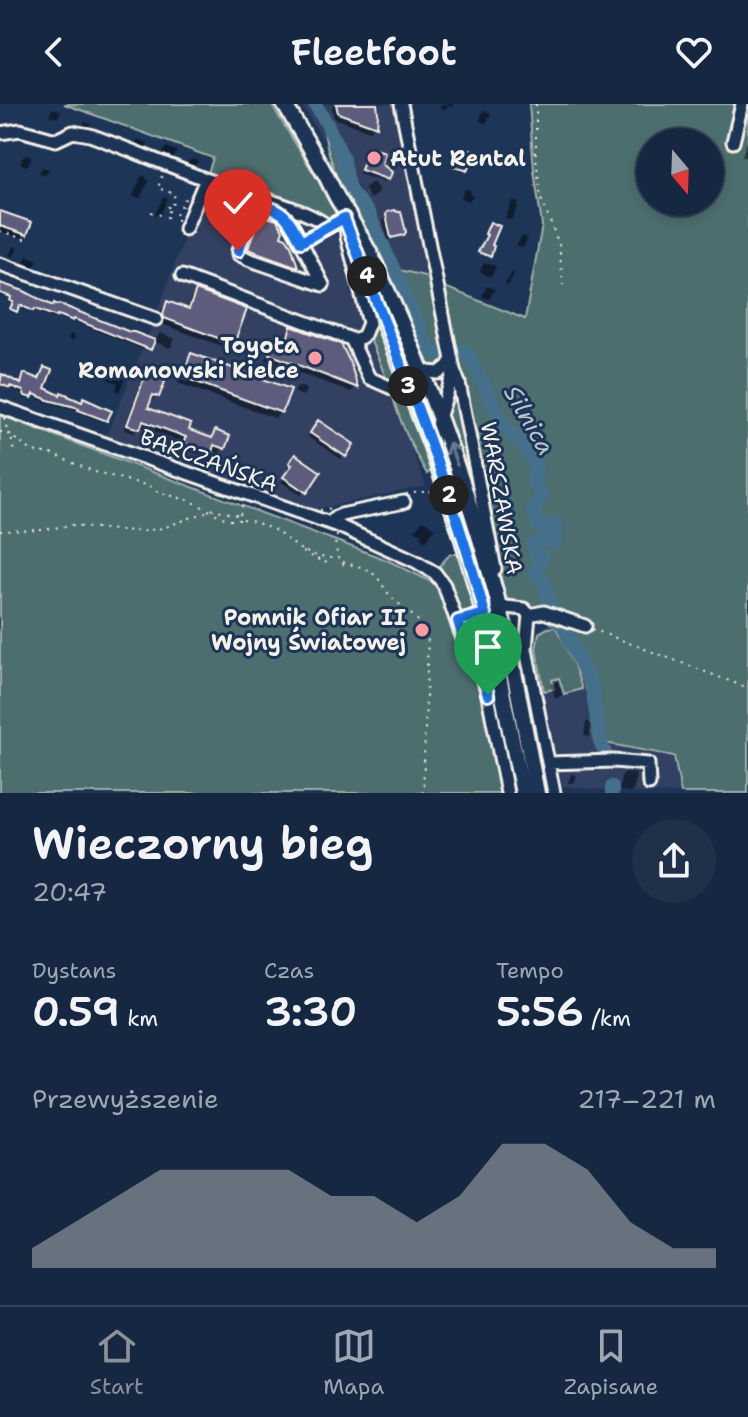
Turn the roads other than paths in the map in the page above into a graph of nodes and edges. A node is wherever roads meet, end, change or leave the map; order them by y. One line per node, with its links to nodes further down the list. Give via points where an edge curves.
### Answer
1 (284, 104): 7 (main road)
2 (401, 104): 16 (street, WARSZAWSKA)
3 (742, 104): 5 (street)
4 (0, 133): 6 (street, via 24,130 56,140 77,132)
5 (733, 142)
6 (206, 179): 9 (street); 10 (street)
7 (340, 203): 8 (main road); 17 (main road, WARSZAWSKA, via 372,259)
8 (345, 221): 10 (street); 15 (street, via 369,323); 18 (main road)
9 (180, 226)
10 (328, 227): 11 (street)
11 (301, 242): 11 (street, via 323,285 238,254 257,205 283,213)
12 (0, 264): 14 (street)
13 (182, 276): 15 (street)
14 (156, 319)
15 (353, 343): 18 (street, via 369,378)
16 (453, 364): 17 (street, via 439,373); 20 (street, WARSZAWSKA); 24 (street, WARSZAWSKA)
17 (420, 368): 20 (main road, WARSZAWSKA)
18 (412, 397): 21 (main road)
19 (3, 408): 23 (street, BARCZAŃSKA)
20 (440, 417): 21 (street, WARSZAWSKA); 24 (main road, WARSZAWSKA, one-way to 20)
21 (432, 447): 25 (main road, WARSZAWSKA, via 480,596)
22 (404, 502): 23 (street, via 341,515)
23 (334, 528): 27 (street, BARCZAŃSKA, via 435,573)
24 (496, 594): 25 (main road)
25 (492, 612): 26 (street, via 514,607); 27 (street); 32 (main road); 33 (main road)
26 (529, 615): 28 (street, via 544,612); 29 (street, via 526,649)
27 (458, 621): 31 (street, via 487,687)
28 (585, 626)
29 (548, 763): 30 (street, via 648,764); 34 (street)
30 (649, 784)
31 (507, 793)
32 (523, 793)
33 (537, 793)
34 (554, 793)

